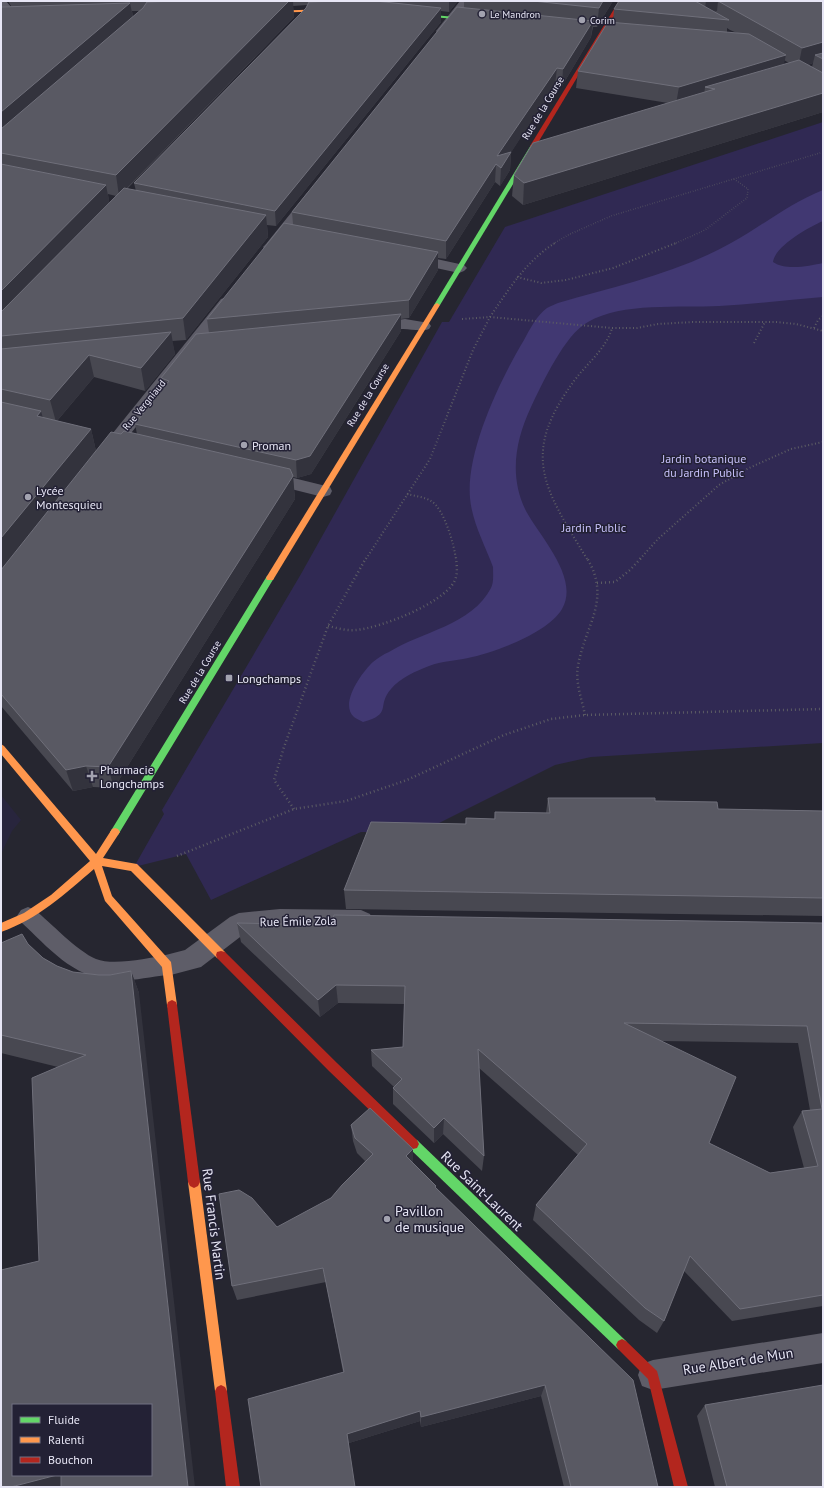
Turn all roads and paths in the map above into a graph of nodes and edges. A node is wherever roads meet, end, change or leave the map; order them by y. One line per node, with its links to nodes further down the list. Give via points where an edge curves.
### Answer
1 (466, 1): 7 (street)
2 (621, 1): 12 (street, Rue de la Course)
3 (1, 2): 8 (street, via 10,14)
4 (345, 10): 5 (street, via 299,17)
5 (256, 12)
6 (405, 13): 7 (street)
7 (453, 18): 9 (street); 10 (street)
8 (10, 21)
9 (483, 21)
10 (433, 42)
11 (549, 140): 12 (street)
12 (536, 142): 20 (street, Rue de la Course)
13 (823, 152): 14 (path)
14 (734, 179): 21 (path, via 611,216 568,235 540,252); 21 (path, via 748,189 747,198 705,230 664,249 613,268 566,280 541,284)
15 (321, 185): 16 (street)
16 (276, 232): 17 (street); 19 (street)
17 (298, 236)
18 (394, 255): 20 (street)
19 (263, 257)
20 (459, 268): 27 (street, Rue de la Course)
21 (517, 278): 24 (path)
22 (239, 288): 34 (street, Rue Vergniaud)
23 (823, 316): 30 (path)
24 (490, 317): 25 (path); 29 (path); 40 (path, via 473,350 430,459)
25 (457, 319)
26 (765, 322): 29 (path, via 693,322); 30 (path); 33 (path)
27 (423, 326): 28 (street, via 405,324); 39 (street, Rue de la Course)
28 (359, 328)
29 (612, 328): 41 (path, via 610,338 574,380 558,405 543,443 548,492 593,567)
30 (814, 328): 31 (path)
31 (823, 331)
32 (214, 343): 34 (street)
33 (754, 343)
34 (192, 345): 35 (street); 37 (street, Rue Vergniaud)
35 (169, 348)
36 (823, 442): 41 (path, via 791,449 719,485 658,539 630,570 615,582)
37 (91, 472)
38 (253, 474): 39 (street)
39 (323, 491): 48 (street, Rue de la Course)
40 (406, 494): 42 (path); 42 (path, via 432,500 442,516 457,568 455,581 444,593 411,612 374,628 354,631)
41 (598, 583): 44 (path, via 597,605 578,668)
42 (328, 626): 46 (path, via 274,780)
43 (823, 709): 44 (path)
44 (585, 715): 46 (path, via 552,719 504,734 407,780 346,801)
45 (1, 748): 48 (street)
46 (294, 809): 47 (path)
47 (177, 856)
48 (96, 861): 49 (street, Rue de la Course, via 54,898); 52 (street, Rue Saint-Laurent, via 134,867); 53 (street, via 108,898)
49 (28, 916): 51 (street, Rue de la Course); 53 (lane, via 73,956 92,968 113,971)
50 (384, 921): 52 (street, Rue Émile Zola, via 280,920 239,924)
51 (1, 928)
52 (211, 945): 53 (street, Rue Émile Zola, via 192,959); 55 (street, Rue Saint-Laurent, via 333,1067)
53 (167, 965): 56 (street, Rue Francis Martin)
54 (823, 1348): 55 (street, Rue Albert de Mun)
55 (653, 1375): 57 (street)
56 (233, 1487)
57 (681, 1487)

